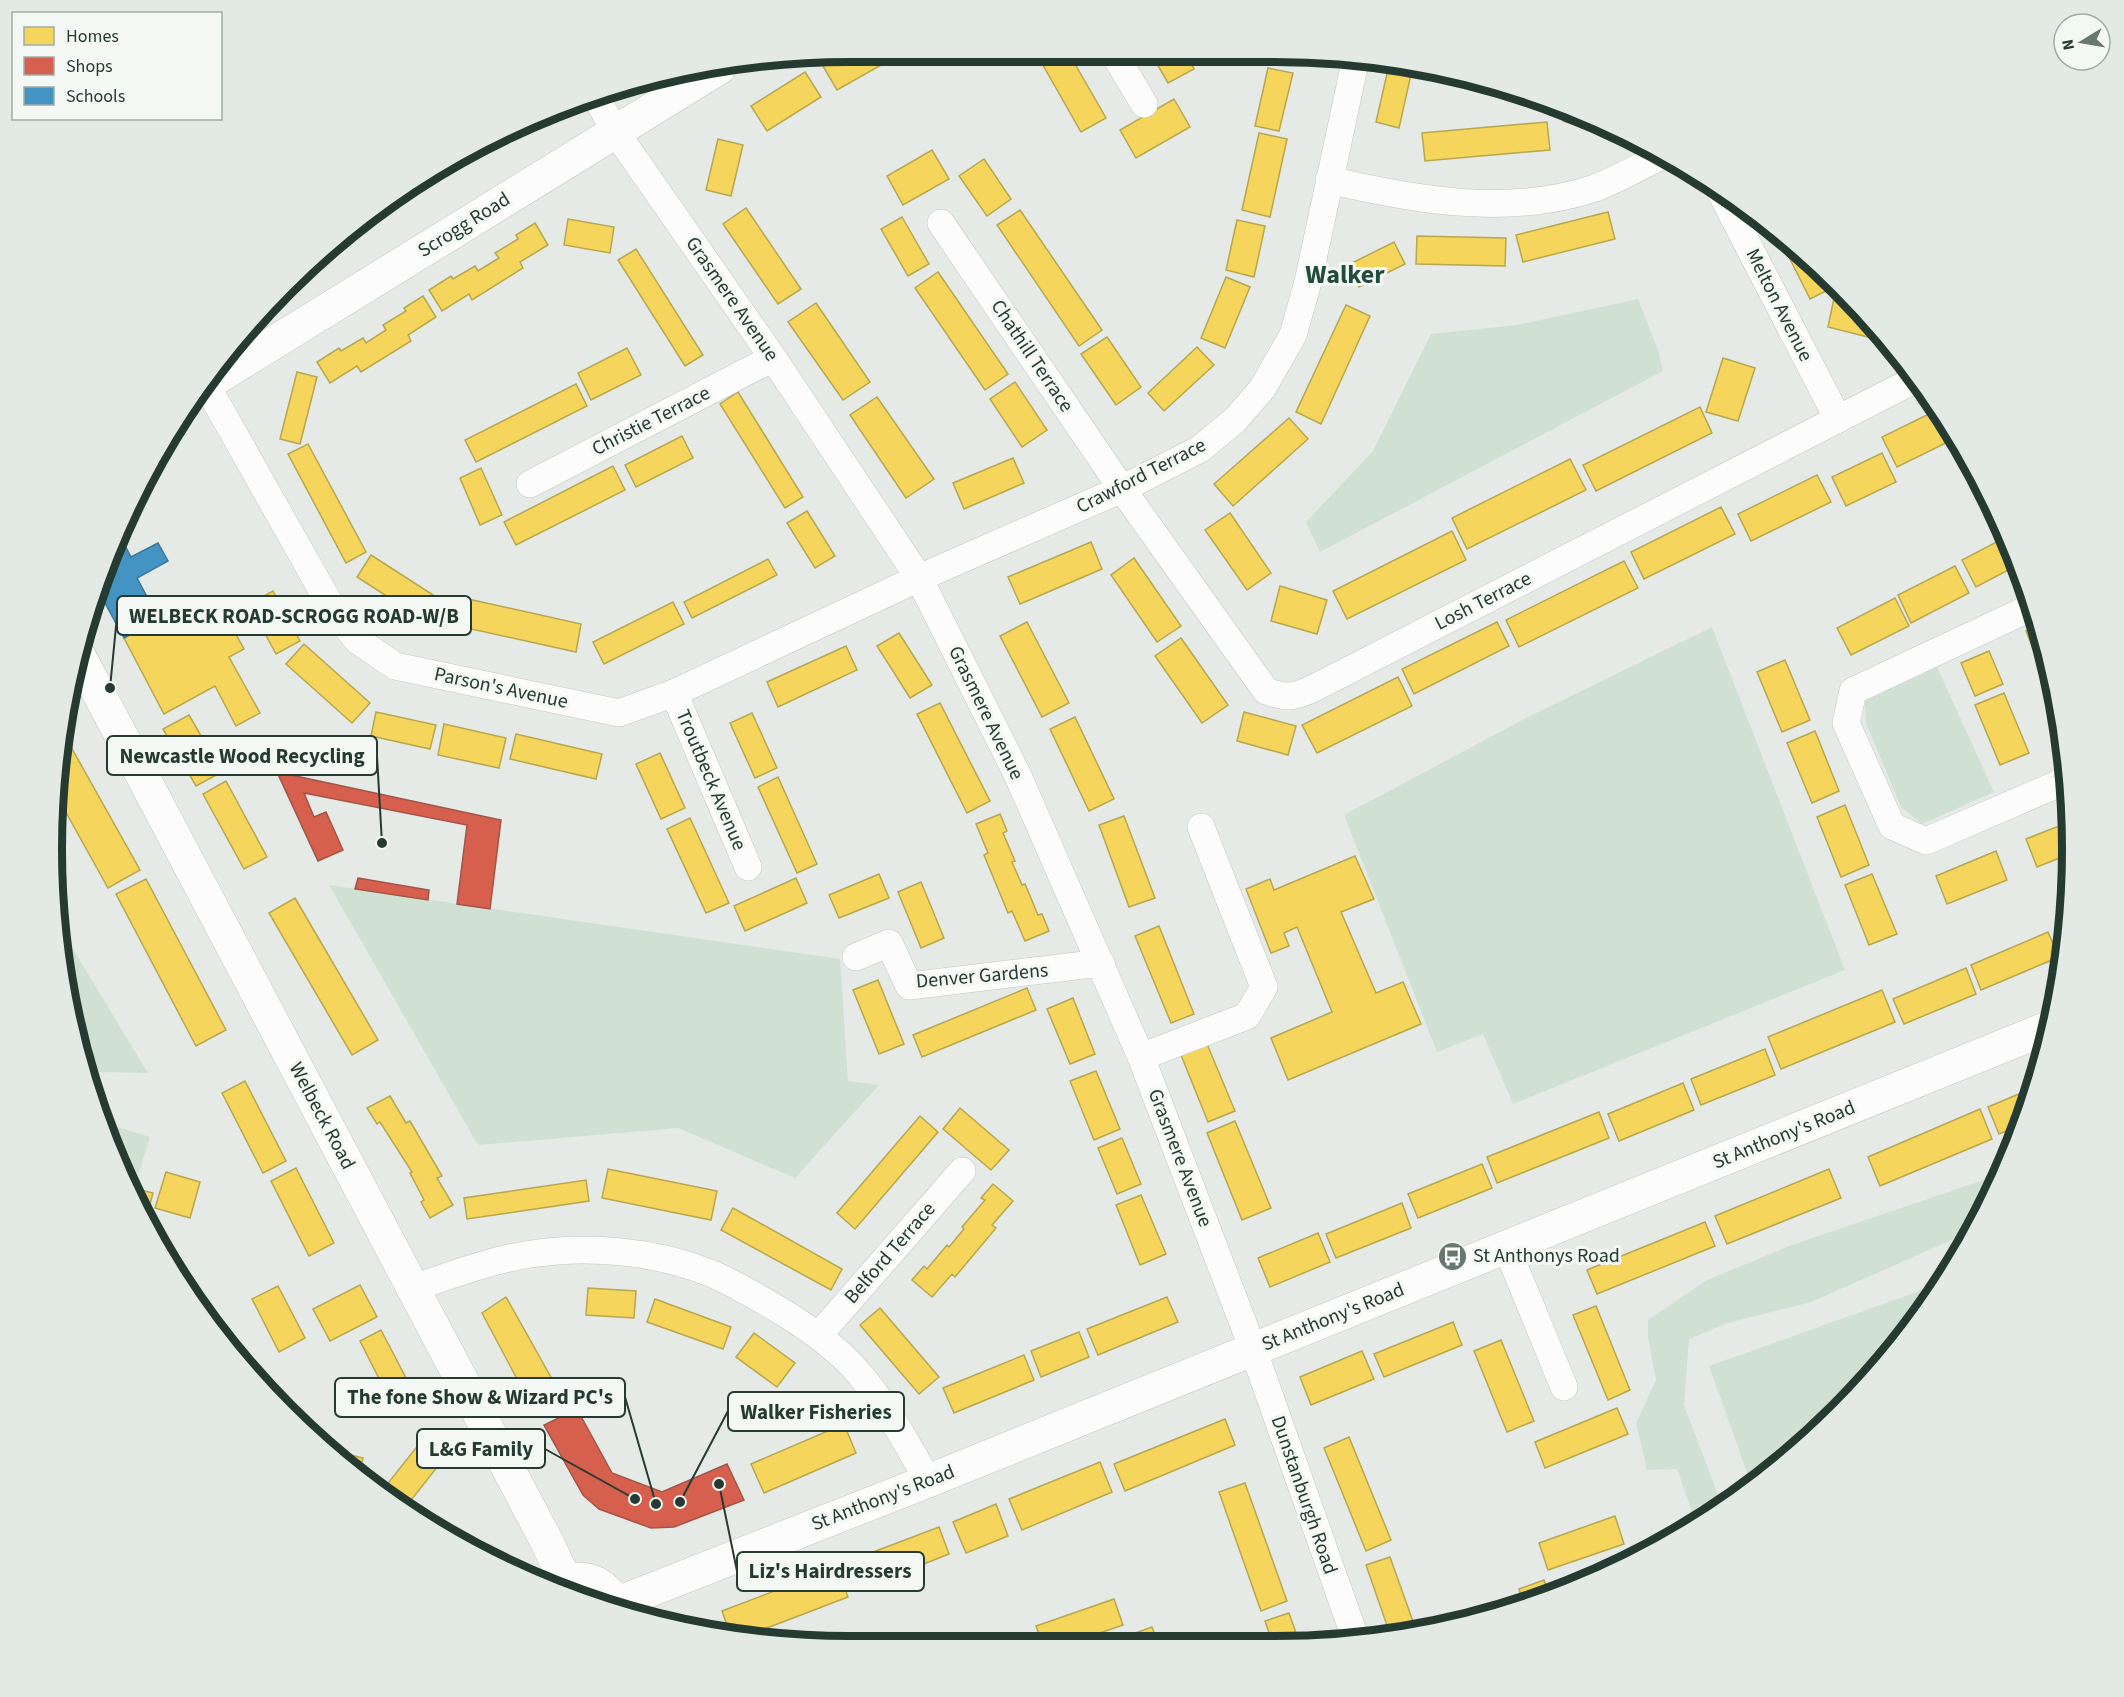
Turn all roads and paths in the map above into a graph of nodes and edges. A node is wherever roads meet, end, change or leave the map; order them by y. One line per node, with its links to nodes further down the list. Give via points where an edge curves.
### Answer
1 (1119, 62): 5 (street)
2 (1354, 66): 8 (street, Crawford Terrace)
3 (708, 75): 6 (street, Scrogg Road)
4 (599, 102): 6 (street, Grasmere Avenue)
5 (1144, 104)
6 (615, 131): 11 (street, Grasmere Avenue); 12 (street, Scrogg Road)
7 (1654, 159): 8 (street, via 1596,188 1534,202 1467,203 1397,195)
8 (1329, 180): 17 (street, Crawford Terrace, via 1293,335 1262,389 1235,420 1200,449)
9 (1727, 204): 15 (street, Melton Avenue)
10 (941, 223): 17 (street, Chathill Terrace)
11 (773, 358): 16 (street, Christie Terrace); 18 (street, Grasmere Avenue)
12 (218, 377)
13 (1910, 382): 15 (street, Losh Terrace)
14 (209, 390): 21 (street, Parson's Avenue, via 331,606 357,640 395,666 619,713)
15 (1838, 419): 17 (street, Losh Terrace, via 1299,695 1281,697 1266,691)
16 (530, 484)
17 (1122, 489): 18 (street, Crawford Terrace)
18 (919, 578): 21 (street, Parson's Avenue); 26 (street, Grasmere Avenue, via 1018,776)
19 (2025, 610): 22 (street, via 1853,691 1846,723 1892,826 1926,841)
20 (84, 665): 31 (street, Welbeck Road)
21 (674, 693): 24 (street, Troutbeck Avenue)
22 (2060, 783)
23 (1201, 827): 28 (street, via 1264,987 1247,1016)
24 (748, 867)
25 (856, 957): 26 (street, Denver Gardens, via 889,943 909,986)
26 (1101, 963): 28 (street, Grasmere Avenue)
27 (2041, 1031): 30 (street, St Anthony's Road)
28 (1141, 1057): 33 (street, Grasmere Avenue)
29 (962, 1171): 32 (street, Belford Terrace)
30 (1506, 1246): 33 (street, St Anthony's Road); 34 (street)
31 (413, 1288): 32 (street, via 530,1254 588,1250 650,1256 728,1282); 36 (street, Welbeck Road, via 547,1542)
32 (819, 1335): 35 (street, via 861,1376 892,1417)
33 (1253, 1349): 35 (street, St Anthony's Road); 40 (street, Dunstanburgh Road)
34 (1564, 1387)
35 (928, 1481): 39 (street, St Anthony's Road)
36 (559, 1580)
37 (566, 1583): 38 (street, via 590,1580 605,1589)
38 (611, 1599)
39 (624, 1603)
40 (1353, 1631)

